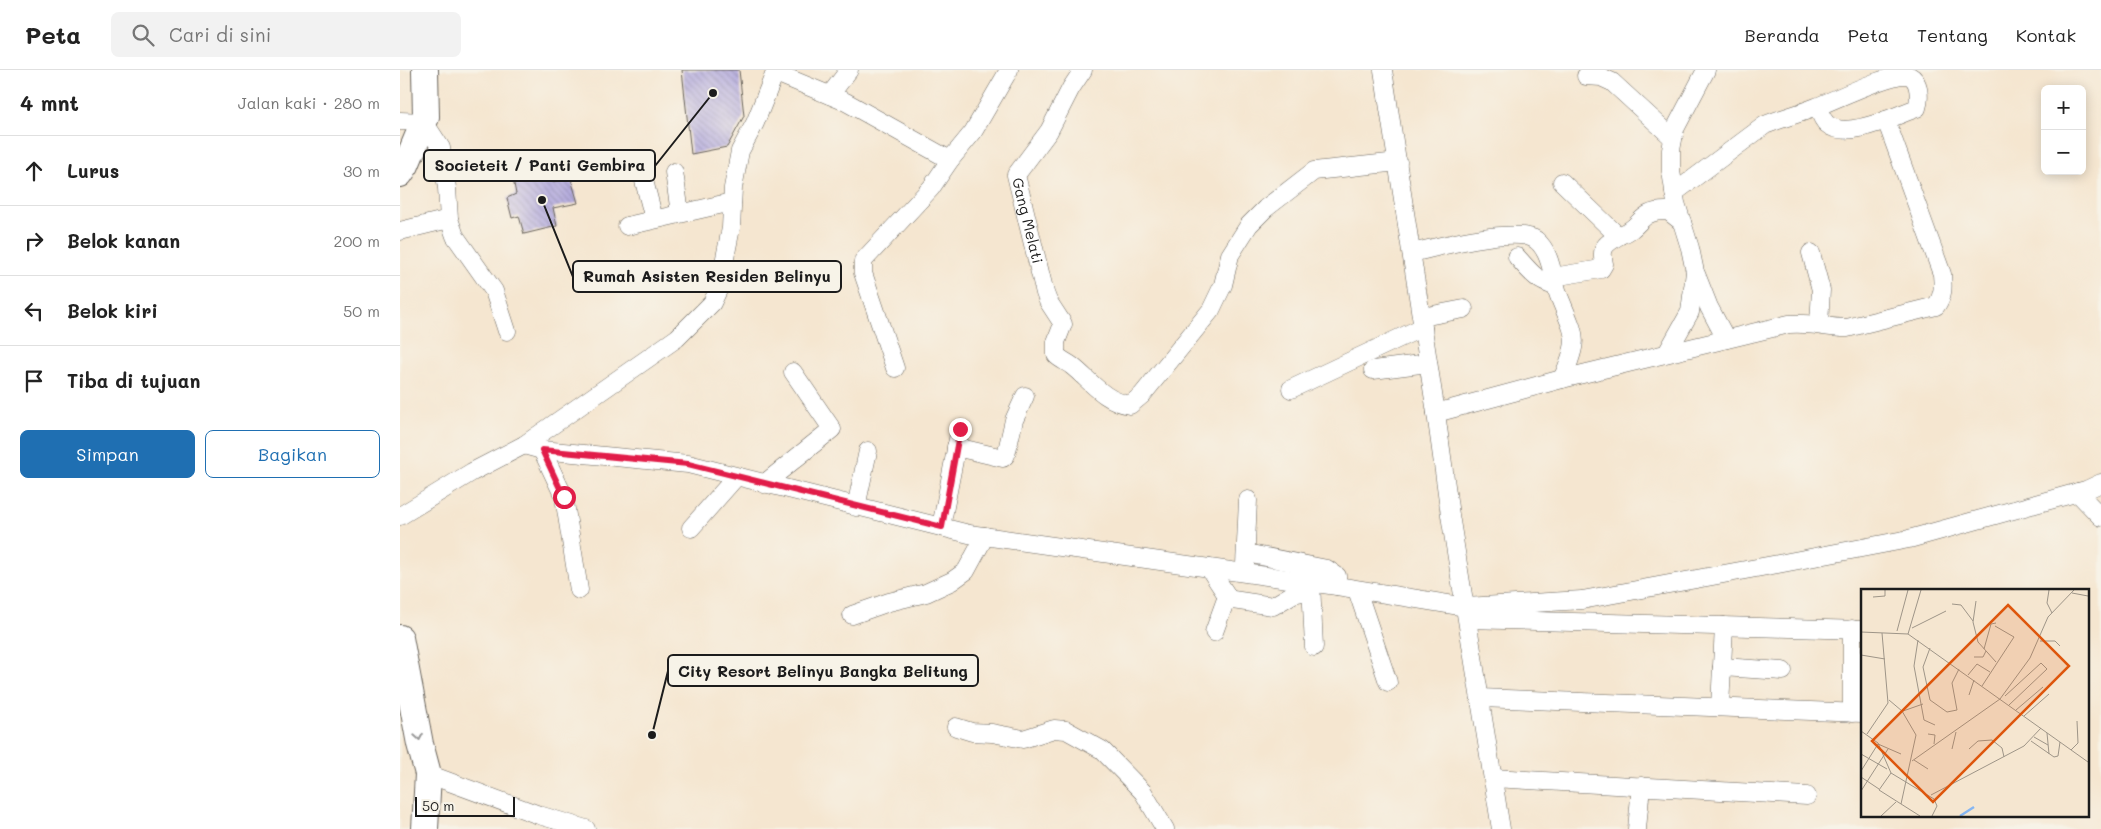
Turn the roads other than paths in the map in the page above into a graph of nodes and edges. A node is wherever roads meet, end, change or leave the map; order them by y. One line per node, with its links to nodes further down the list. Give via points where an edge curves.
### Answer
1 (425, 70): 12 (highway, via 426,117)
2 (849, 70): 9 (street)
3 (1009, 70): 14 (street, via 973,132)
4 (1083, 70): 15 (street, Gang Melati, via 1049,131 1016,175 1050,304 1063,324 1056,342 1056,355 1102,394 1118,403 1130,404 1142,395 1211,310 1223,284 1230,255 1266,208 1314,171)
5 (1383, 70): 15 (street)
6 (1706, 70): 13 (street)
7 (776, 71): 9 (street); 21 (street, via 740,151)
8 (1586, 76): 13 (street, via 1612,82)
9 (830, 95): 14 (street)
10 (1818, 107): 11 (street, via 1825,123 1838,130); 11 (street, via 1879,81 1911,76 1918,89 1917,108); 20 (street, via 1765,125)
11 (1886, 120): 36 (street, via 1942,274 1944,288 1936,306 1846,328)
12 (412, 122): 18 (highway, via 406,165); 23 (street, via 441,148)
13 (1673, 138): 20 (street, via 1671,171)
14 (950, 160): 41 (street, via 931,188 863,261 863,274)
15 (1398, 162): 29 (street)
16 (674, 172): 22 (street)
17 (642, 173): 24 (street)
18 (400, 174)
19 (1562, 182): 28 (street, via 1614,232)
20 (1674, 193): 25 (street)
21 (732, 202): 22 (street); 49 (street, via 723,269 712,303 677,338)
22 (680, 213): 24 (street)
23 (450, 220): 27 (street); 37 (street, via 455,236 494,291)
24 (654, 220): 26 (street)
25 (1682, 222): 28 (street, via 1668,211 1652,212 1632,229); 32 (street)
26 (626, 226)
27 (400, 231)
28 (1620, 234): 33 (street, via 1603,248 1604,264 1601,269)
29 (1412, 253): 33 (street, via 1478,239 1525,236 1536,240 1544,250); 35 (street)
30 (1811, 253): 36 (street, via 1821,290)
31 (1517, 257): 33 (street, via 1544,283)
32 (1695, 272): 38 (street); 39 (street, via 1690,312)
33 (1554, 282): 44 (street, via 1575,342)
34 (1464, 309): 35 (street)
35 (1422, 322): 40 (street); 45 (street)
36 (1819, 324): 38 (street, via 1789,324)
37 (507, 330)
38 (1726, 339): 39 (street)
39 (1667, 353): 44 (street)
40 (1428, 363): 42 (street); 47 (street)
41 (895, 368)
42 (1373, 370)
43 (793, 372): 55 (street, via 832,429)
44 (1562, 379): 47 (street)
45 (1291, 389)
46 (1025, 396): 50 (street, via 1003,458)
47 (1436, 413): 72 (street)
48 (960, 429): 50 (street)
49 (524, 445): 51 (street); 59 (street)
50 (956, 447): 61 (street)
51 (542, 450): 53 (street, via 671,462); 69 (street, via 564,497)
52 (868, 451): 58 (street)
53 (730, 475): 55 (street); 62 (street)
54 (2101, 483): 56 (street)
55 (764, 484): 58 (street)
56 (2077, 492): 60 (street); 72 (street, via 1909,538 1778,564 1582,600)
57 (1248, 500): 64 (street)
58 (856, 506): 61 (street)
59 (400, 516)
60 (2101, 517)
61 (942, 527): 63 (street)
62 (691, 528)
63 (985, 536): 65 (street); 73 (street, via 966,571 952,581 926,593)
64 (1246, 554): 66 (street); 68 (street, via 1327,569 1336,576)
65 (1209, 568): 66 (street); 71 (street, via 1225,590)
66 (1245, 573): 67 (street)
67 (1311, 586): 68 (street); 71 (street, via 1273,606); 78 (street)
68 (1337, 586): 70 (street)
69 (579, 590)
70 (1357, 590): 72 (street); 81 (street)
71 (1226, 600): 76 (street)
72 (1467, 613): 74 (street); 82 (street)
73 (852, 614)
74 (1724, 626): 75 (street); 79 (street)
75 (1857, 630): 84 (street)
76 (1214, 632)
77 (400, 638): 86 (highway, one-way to 86)
78 (1314, 647)
79 (1722, 667): 80 (street); 83 (street)
80 (1783, 671)
81 (1388, 682)
82 (1480, 698): 83 (street); 87 (street)
83 (1720, 707): 84 (street)
84 (1857, 713)
85 (956, 727): 92 (street, via 1023,739 1054,729 1066,730 1102,750 1143,792)
86 (428, 774): 90 (highway); 91 (street)
87 (1493, 778): 88 (street); 93 (street)
88 (1641, 786): 89 (street); 94 (street)
89 (1808, 796)
90 (425, 829)
91 (586, 829)
92 (1165, 829)
93 (1502, 829)
94 (1637, 829)

